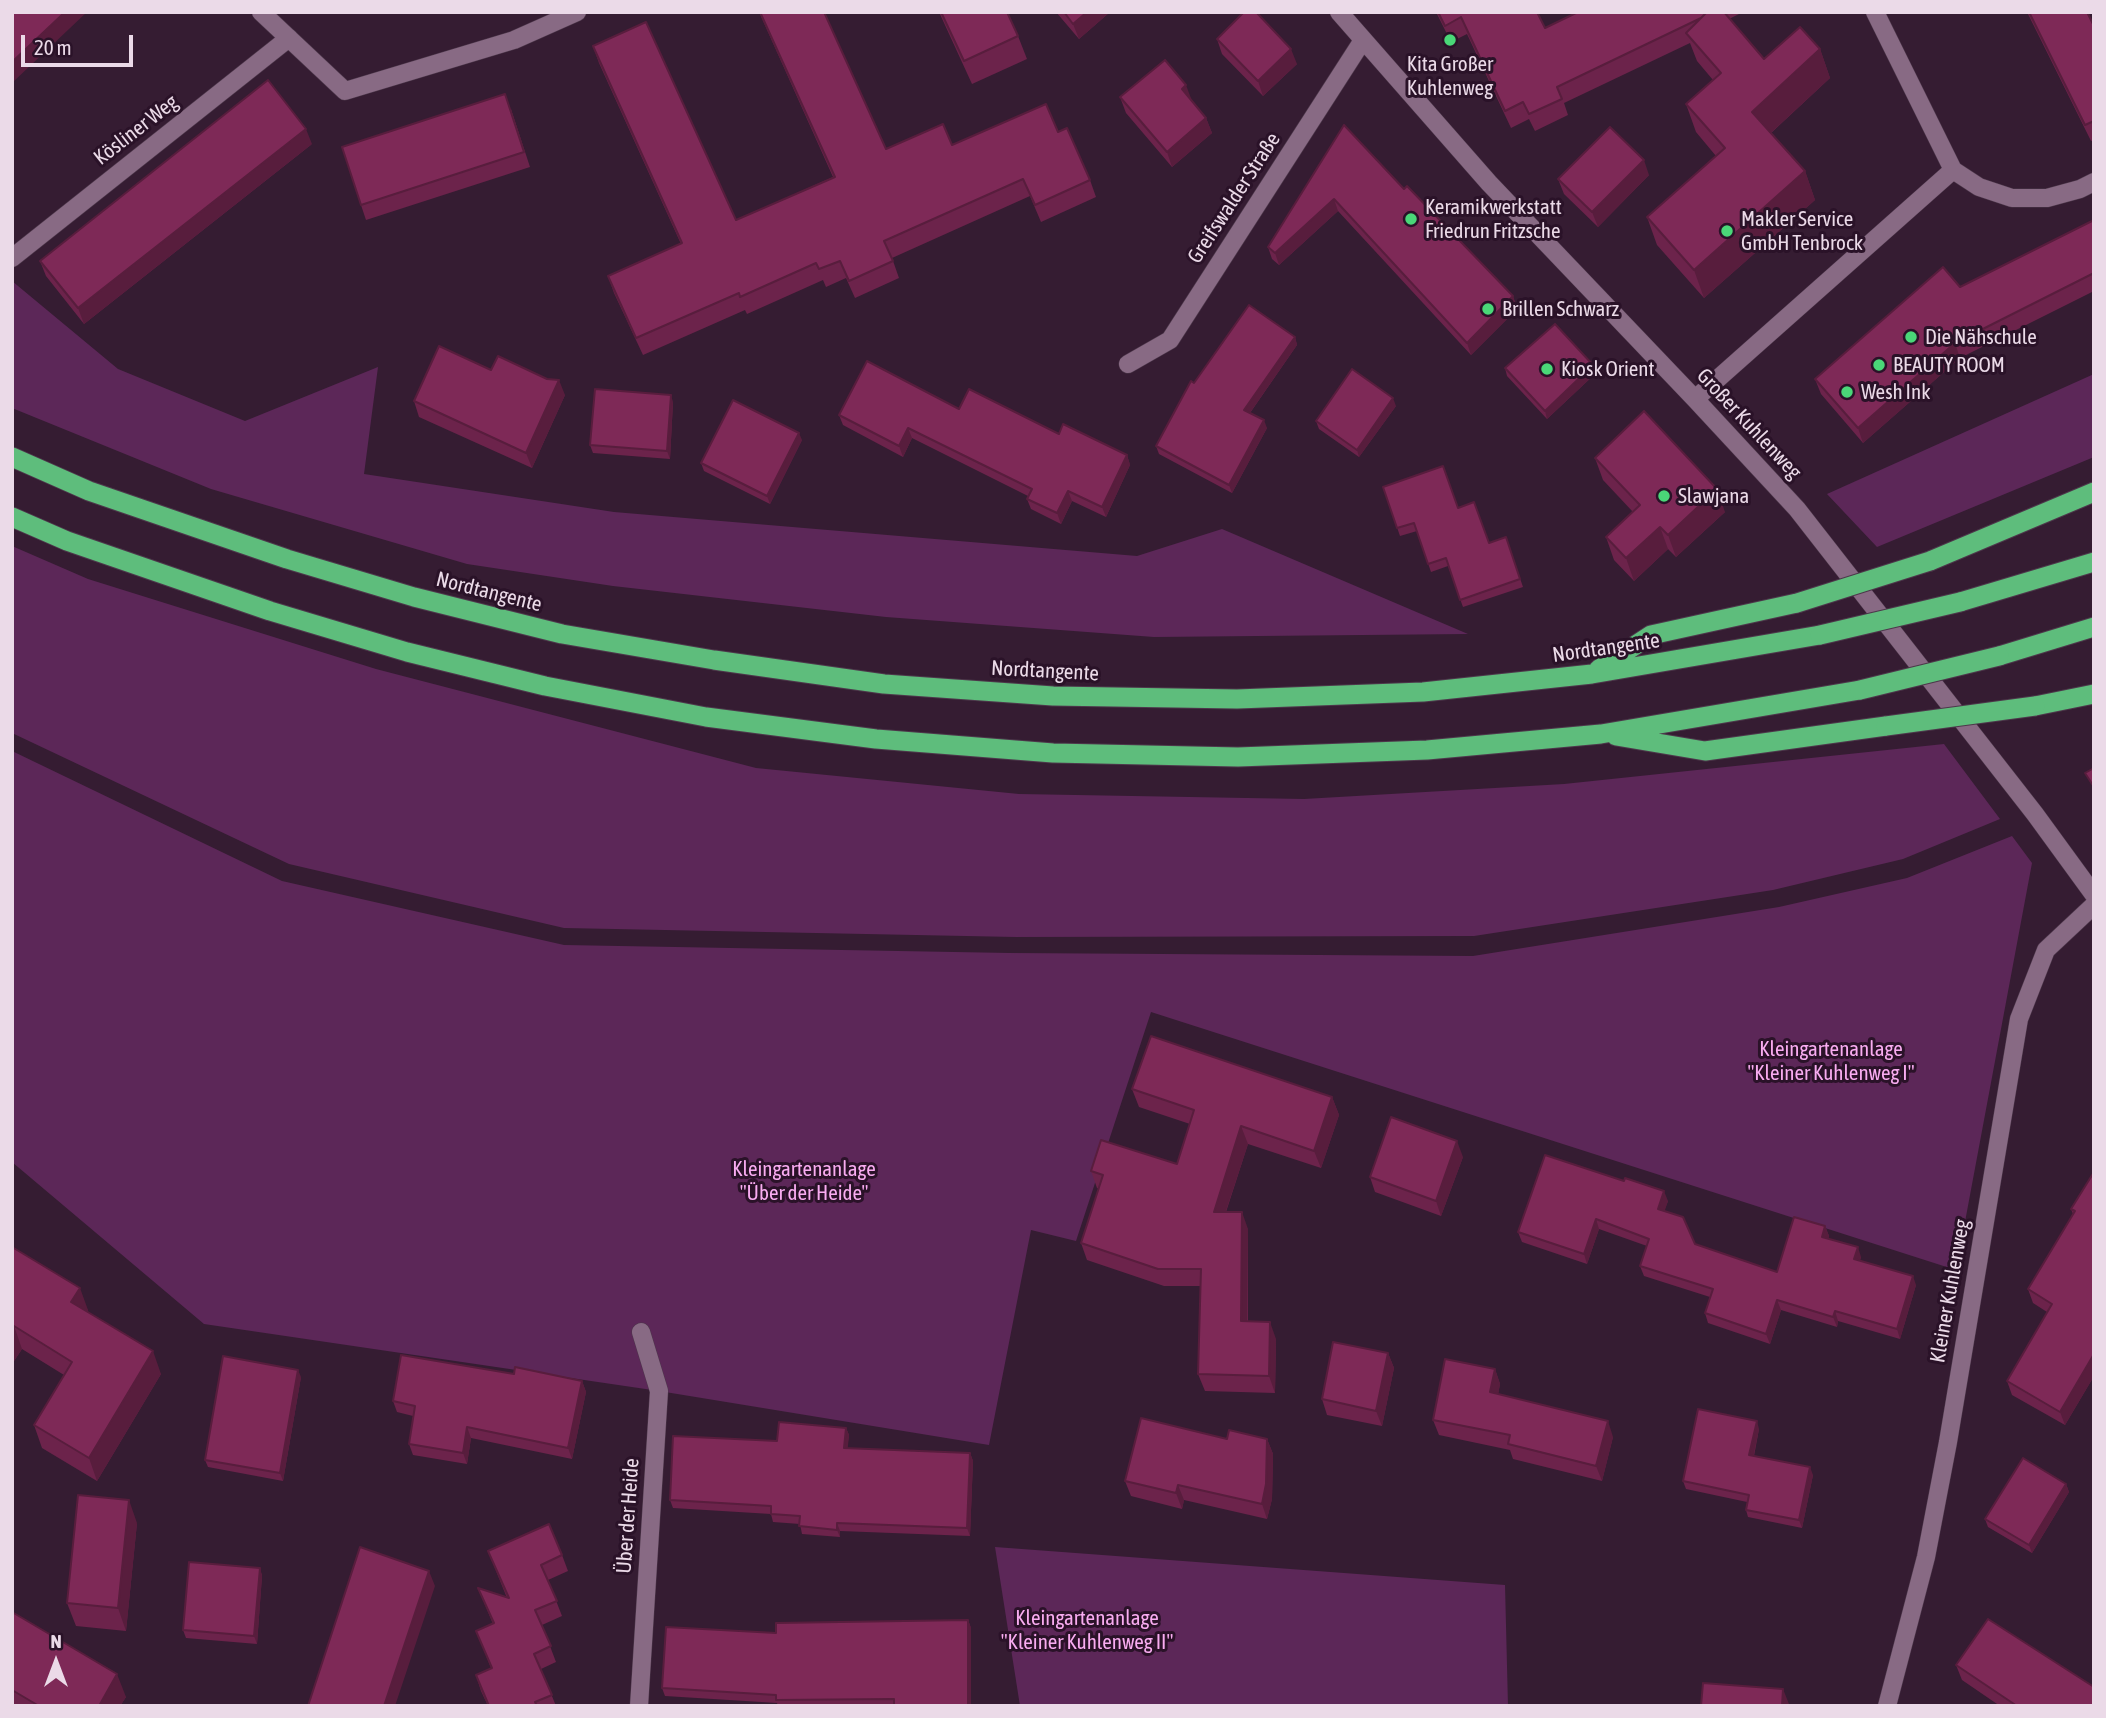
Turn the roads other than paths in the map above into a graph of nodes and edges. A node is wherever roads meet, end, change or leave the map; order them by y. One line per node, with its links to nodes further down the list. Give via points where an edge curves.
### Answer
1 (261, 12): 5 (street)
2 (577, 12): 5 (street, via 514,40 345,91)
3 (1339, 12): 6 (street, Großer Kuhlenweg)
4 (1875, 12): 7 (street)
5 (289, 38): 9 (street, Kösliner Weg)
6 (1363, 40): 10 (street, Greifswalder Straße, via 1170,340); 11 (street, Großer Kuhlenweg, via 1489,183)
7 (1953, 170): 8 (street, via 1979,187 2012,198 2047,198); 11 (street)
8 (2094, 182)
9 (12, 258)
10 (1128, 363)
11 (1695, 399): 20 (street, Großer Kuhlenweg, via 1797,509)
12 (12, 457): 17 (highway, Nordtangente, via 89,491 414,597 562,634 871,682 1053,696 1237,699 1423,692)
13 (2094, 492): 17 (highway, bridge, via 1930,561 1797,603 1651,635)
14 (12, 517): 19 (highway, via 67,541 270,611 407,652 545,686 706,717 876,739 1053,753 1224,757 1427,750)
15 (2094, 562): 17 (highway, Nordtangente, bridge, via 1960,603 1820,635)
16 (2094, 627): 19 (highway, bridge, via 1860,690)
17 (1592, 674)
18 (2094, 694): 19 (highway, bridge, via 1705,751)
19 (1601, 734)
20 (2094, 895)
21 (2094, 905): 24 (street, Kleiner Kuhlenweg, via 2046,950 2019,1019 1926,1558)
22 (641, 1332): 23 (street, Über der Heide, via 659,1391)
23 (639, 1706)
24 (1886, 1706)

